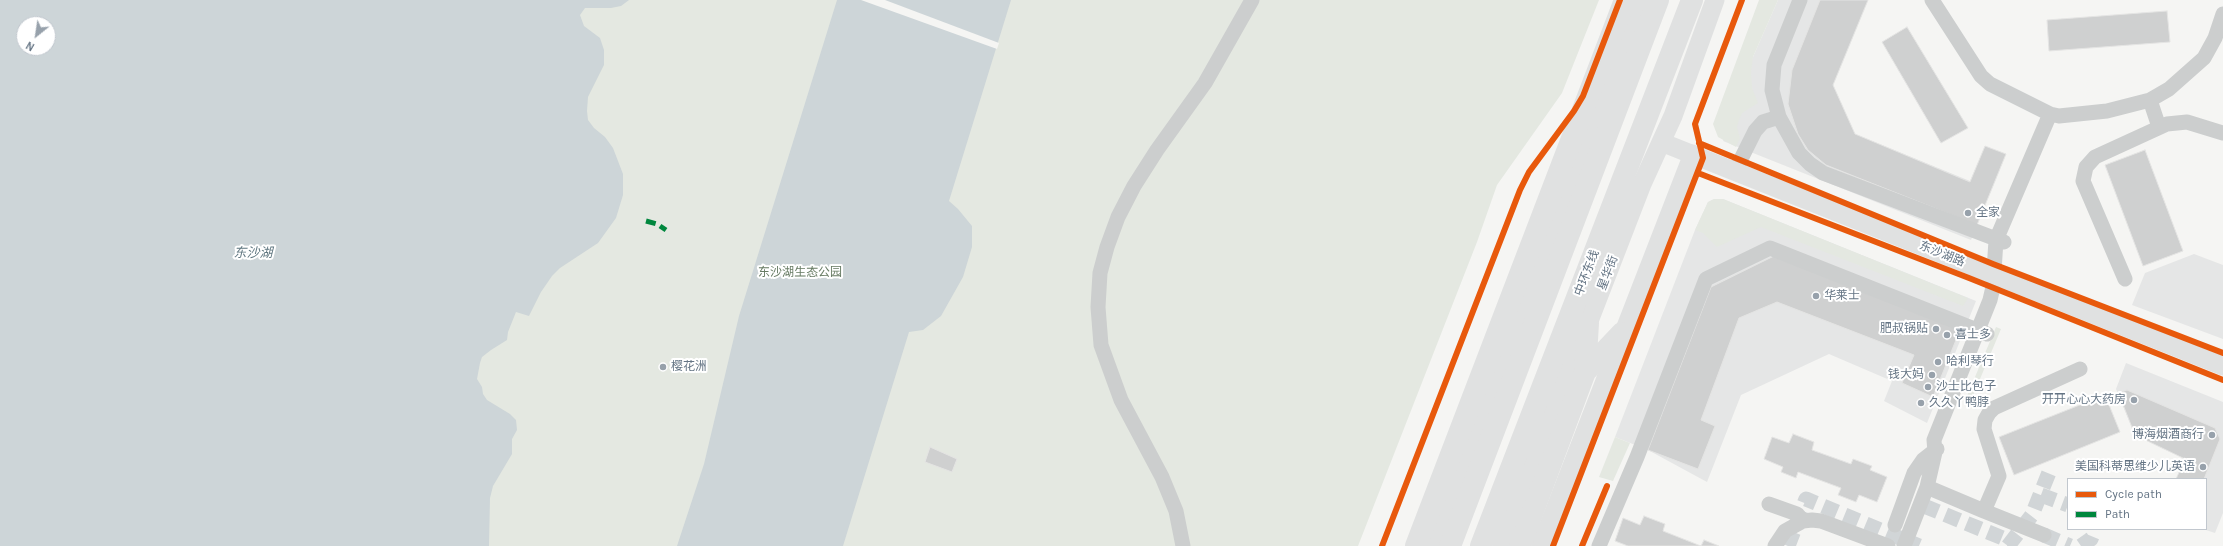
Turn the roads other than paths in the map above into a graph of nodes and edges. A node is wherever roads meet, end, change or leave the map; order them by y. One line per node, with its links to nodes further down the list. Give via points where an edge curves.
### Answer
1 (1252, 0): 36 (street, via 1205,83 1134,186 1118,217 1100,273 1098,306 1101,345 1121,400 1162,477 1176,511)
2 (1625, 0): 38 (highway)
3 (1640, 0): 13 (main road)
4 (1658, 0): 40 (highway)
5 (1692, 0): 41 (highway, 中环东线)
6 (1715, 0): 17 (main road, 星华街)
7 (1800, 0): 14 (street, via 1774,65 1772,90)
8 (1932, 0): 12 (street, via 1981,76 1990,84)
9 (2223, 14): 10 (street)
10 (2219, 40): 11 (street, via 2189,73)
11 (2150, 100): 12 (street, via 2107,111); 15 (street)
12 (2054, 115): 20 (street)
13 (1594, 116): 37 (highway, via 1560,158 1533,200); 39 (main road)
14 (1779, 117): 19 (street, via 1763,122 1755,131); 20 (street, via 1799,153 1823,173)
15 (2159, 127): 16 (street, via 2187,122); 22 (street, via 2095,157 2083,174 2083,181)
16 (2223, 133)
17 (1662, 142): 18 (main road, 东沙湖路); 23 (main road, 星华街, via 1642,184)
18 (1692, 154): 19 (main road, 东沙湖路); 25 (main road)
19 (1736, 171): 21 (main road, 东沙湖路)
20 (2000, 241): 21 (street, via 1993,264)
21 (1998, 276): 24 (street); 26 (main road, 东沙湖路)
22 (2125, 279)
23 (1588, 323): 28 (highway); 42 (main road, 星华街)
24 (1983, 332): 29 (street, via 1943,444); 45 (street, via 1770,248 1706,279 1637,457)
25 (1622, 333): 28 (highway); 44 (main road)
26 (2223, 366)
27 (2080, 369): 32 (street, via 1994,408 1989,413 1984,429 1999,476)
28 (1586, 372): 43 (highway)
29 (1934, 452): 30 (street); 34 (street, via 1923,460 1914,473)
30 (1928, 487): 32 (street); 48 (street)
31 (1769, 504): 33 (street, via 1798,514)
32 (1984, 511): 35 (street)
33 (1803, 521): 46 (street, via 1785,531); 47 (street, via 1821,521)
34 (1892, 523)
35 (2044, 535)
36 (1183, 546)
37 (1401, 546)
38 (1416, 546)
39 (1432, 546)
40 (1450, 546)
41 (1481, 546)
42 (1502, 546)
43 (1520, 546)
44 (1541, 546)
45 (1599, 546)
46 (1775, 546)
47 (1888, 546)
48 (1904, 546)

